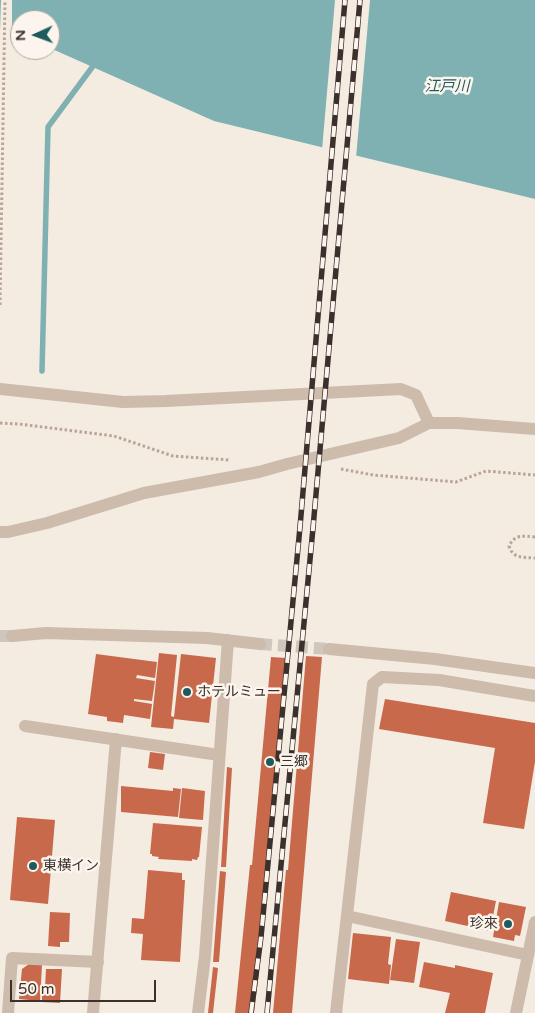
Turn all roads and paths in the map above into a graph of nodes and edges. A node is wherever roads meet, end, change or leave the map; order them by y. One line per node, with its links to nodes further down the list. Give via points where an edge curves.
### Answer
1 (6, 0): 2 (path)
2 (0, 305)
3 (0, 389): 5 (street, via 123,402 401,389 416,395)
4 (0, 423): 7 (path, via 114,436 173,456)
5 (429, 423): 6 (street); 10 (street, via 399,438 259,472 144,493 47,522)
6 (535, 429)
7 (232, 460)
8 (334, 468): 9 (path, via 373,475 456,482 486,471)
9 (535, 475)
10 (0, 532)
11 (535, 538): 12 (path, via 517,536 509,546 516,556)
12 (535, 558)
13 (12, 636): 14 (street, via 46,633)
14 (228, 640): 15 (street); 21 (street)
15 (260, 644)
16 (330, 649): 17 (street)
17 (535, 673)
18 (535, 696): 22 (street, via 439,680 382,677 373,684)
19 (25, 726): 20 (street)
20 (116, 739): 21 (street); 25 (street)
21 (219, 754): 28 (street)
22 (347, 916): 24 (street); 29 (street)
23 (535, 922): 24 (street)
24 (528, 955): 30 (street)
25 (98, 962): 26 (street, via 12,958); 27 (street)
26 (8, 1013)
27 (94, 1013)
28 (198, 1013)
29 (336, 1013)
30 (516, 1013)

